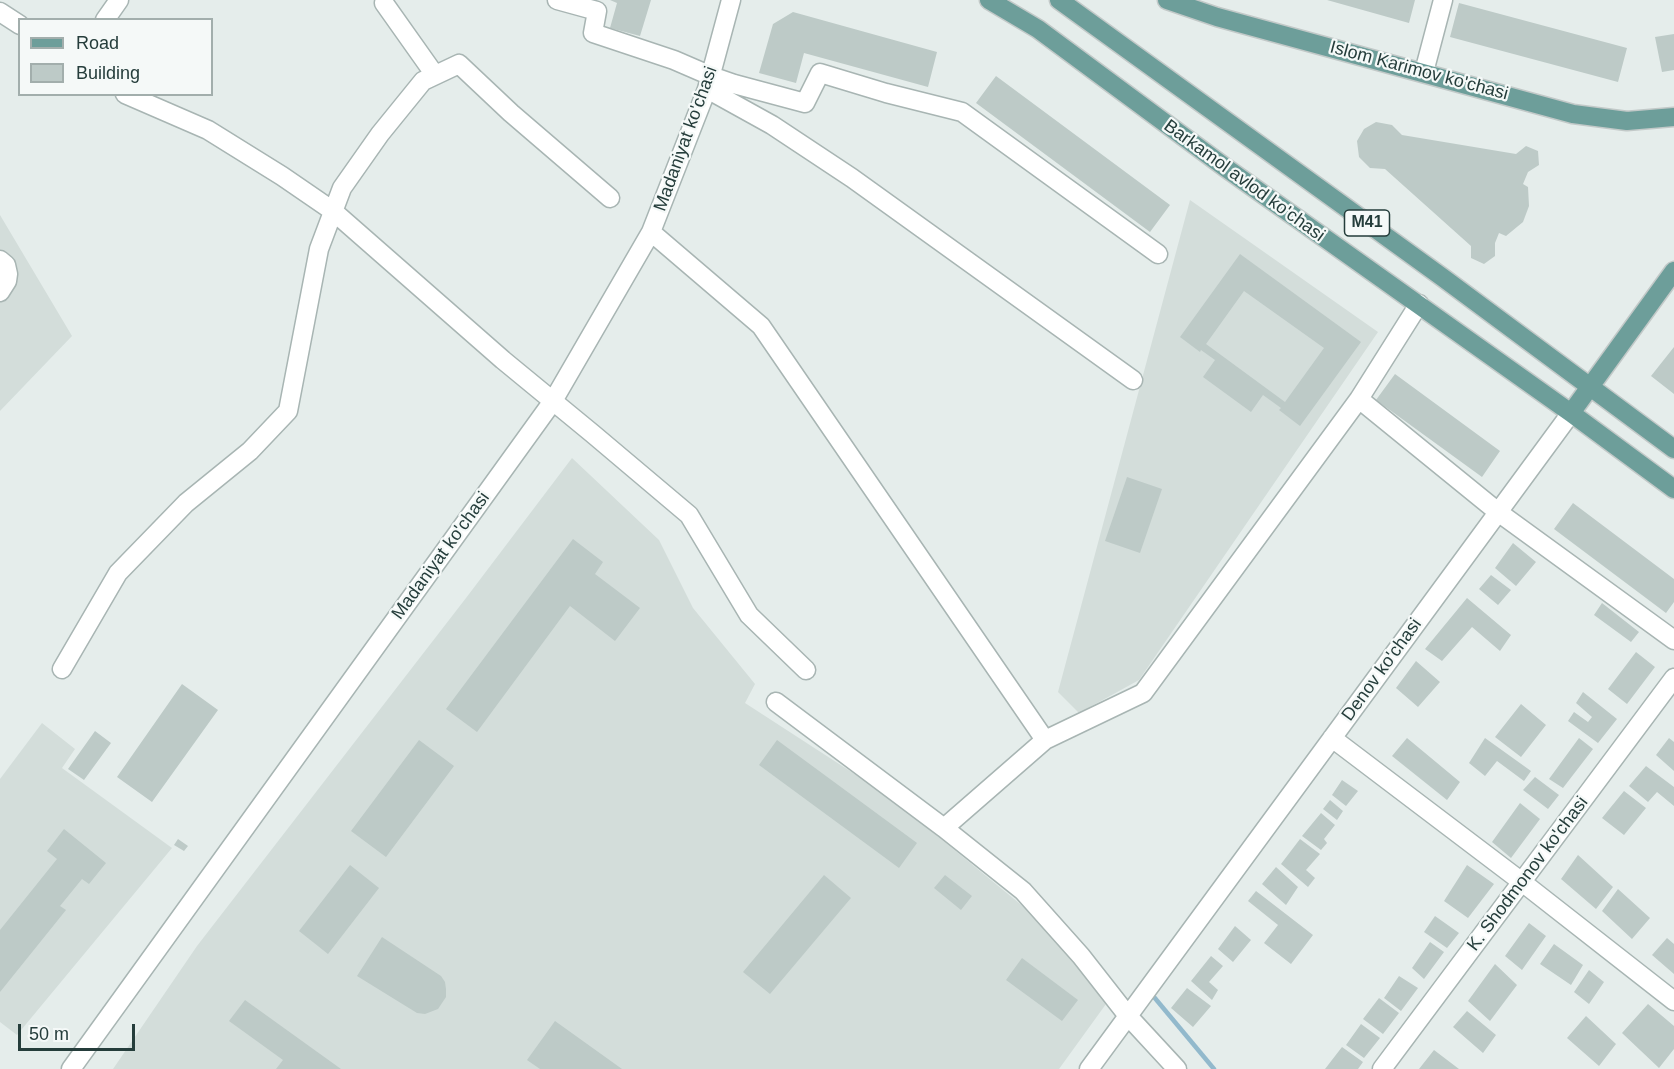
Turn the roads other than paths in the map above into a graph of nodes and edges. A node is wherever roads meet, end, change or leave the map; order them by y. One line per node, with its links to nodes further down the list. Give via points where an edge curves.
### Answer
1 (119, 0): 10 (street)
2 (557, 0): 14 (street, via 597,11 593,33 674,60)
3 (731, 0): 14 (street, Madaniyat ko'chasi)
4 (990, 0): 24 (main road, Barkamol avlod ko'chasi / M41, via 1038,29)
5 (1059, 0): 26 (main road, M41)
6 (1167, 0): 12 (main road, Islom Karimov ko'chasi)
7 (1443, 0): 12 (street)
8 (384, 3): 13 (street)
9 (0, 12): 11 (street)
10 (106, 18)
11 (18, 25)
12 (1424, 72): 16 (main road, Islom Karimov ko'chasi, via 1573,114 1627,121)
13 (435, 75): 17 (street, via 459,64); 18 (street, via 423,81 380,134 342,188)
14 (709, 82): 19 (street, Madaniyat ko'chasi); 20 (street, via 805,103 820,73 962,112); 25 (street, via 852,178)
15 (129, 96): 18 (street, via 208,130)
16 (1674, 117)
17 (610, 198)
18 (333, 211): 28 (street); 34 (street, via 319,249 288,411 250,451 186,503 118,573)
19 (651, 232): 28 (street, Madaniyat ko'chasi); 39 (street, via 761,327)
20 (1158, 254)
21 (0, 260): 23 (street, via 8,274)
22 (1674, 271): 26 (main road, Denov ko'chasi)
23 (0, 292)
24 (1419, 304): 27 (street); 29 (main road, Barkamol avlod ko'chasi / M41)
25 (1133, 380)
26 (1590, 387): 29 (main road, Denov ko'chasi); 30 (main road, M41)
27 (1359, 399): 32 (street); 39 (street, via 1143,693)
28 (553, 401): 35 (street, via 689,515 749,615); 44 (street, Madaniyat ko'chasi)
29 (1571, 413): 31 (main road, Barkamol avlod ko'chasi / M41); 32 (street, Denov ko'chasi)
30 (1674, 449)
31 (1674, 489)
32 (1498, 512): 33 (street); 38 (street, Denov ko'chasi)
33 (1674, 640)
34 (62, 669)
35 (806, 670)
36 (1674, 678): 41 (street, K. Shodmonov ko'chasi)
37 (776, 702): 40 (street)
38 (1332, 738): 41 (street); 43 (street, Denov ko'chasi)
39 (1045, 740): 40 (street)
40 (944, 828): 43 (street, via 1023,891)
41 (1522, 882): 42 (street); 47 (street, K. Shodmonov ko'chasi)
42 (1674, 1002)
43 (1128, 1016): 45 (street, Denov ko'chasi); 46 (street)
44 (71, 1069)
45 (1089, 1069)
46 (1176, 1069)
47 (1382, 1069)

